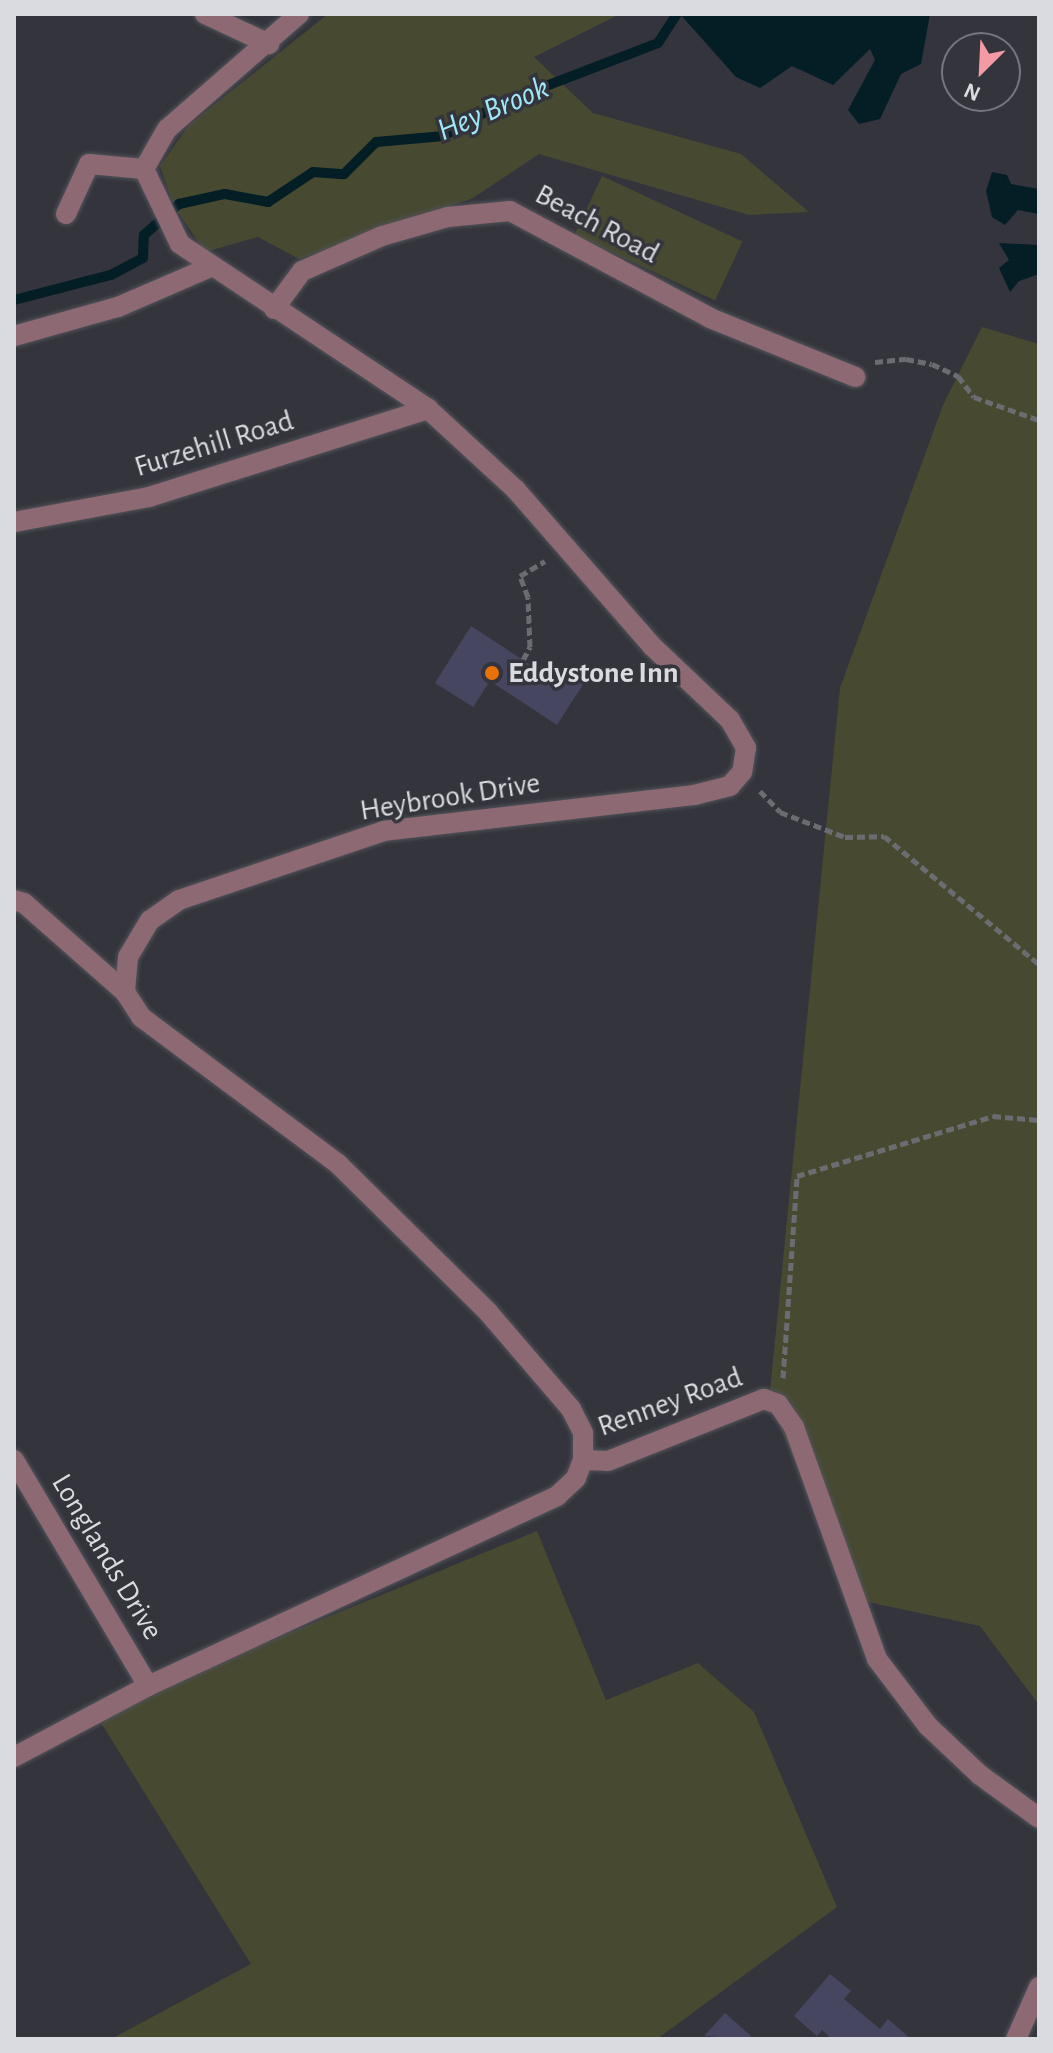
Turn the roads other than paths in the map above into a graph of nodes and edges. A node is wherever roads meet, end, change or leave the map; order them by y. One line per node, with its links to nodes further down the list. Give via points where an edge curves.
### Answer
1 (205, 14): 3 (street)
2 (299, 14): 3 (street)
3 (269, 44): 4 (street, via 167,129)
4 (144, 169): 5 (street, via 89,164); 6 (street, via 176,237)
5 (66, 214)
6 (208, 268): 7 (street); 8 (street, via 118,307)
7 (274, 309): 9 (street, Beach Road, via 302,271 382,236 448,217 510,211 710,318); 10 (street)
8 (14, 336)
9 (855, 377)
10 (428, 409): 11 (street, Furzehill Road, via 149,497); 13 (street, Heybrook Drive, via 516,490 651,645 730,720 746,748 742,772 730,786 694,795 384,831 179,900 142,932 128,957)
11 (14, 522)
12 (14, 900): 13 (street, via 24,903)
13 (125, 992): 15 (street, via 141,1017 338,1164 488,1312 571,1409 583,1433)
14 (14, 1460): 16 (street, Longlands Drive)
15 (583, 1460): 16 (street, Renney Road, via 576,1478 557,1496); 18 (street, Renney Road, via 608,1461 764,1399 778,1404 794,1427 877,1659 928,1726 980,1775)
16 (148, 1686): 17 (street, Renney Road)
17 (14, 1757)
18 (1039, 1818)
19 (1039, 1987): 20 (street)
20 (1016, 2039)

